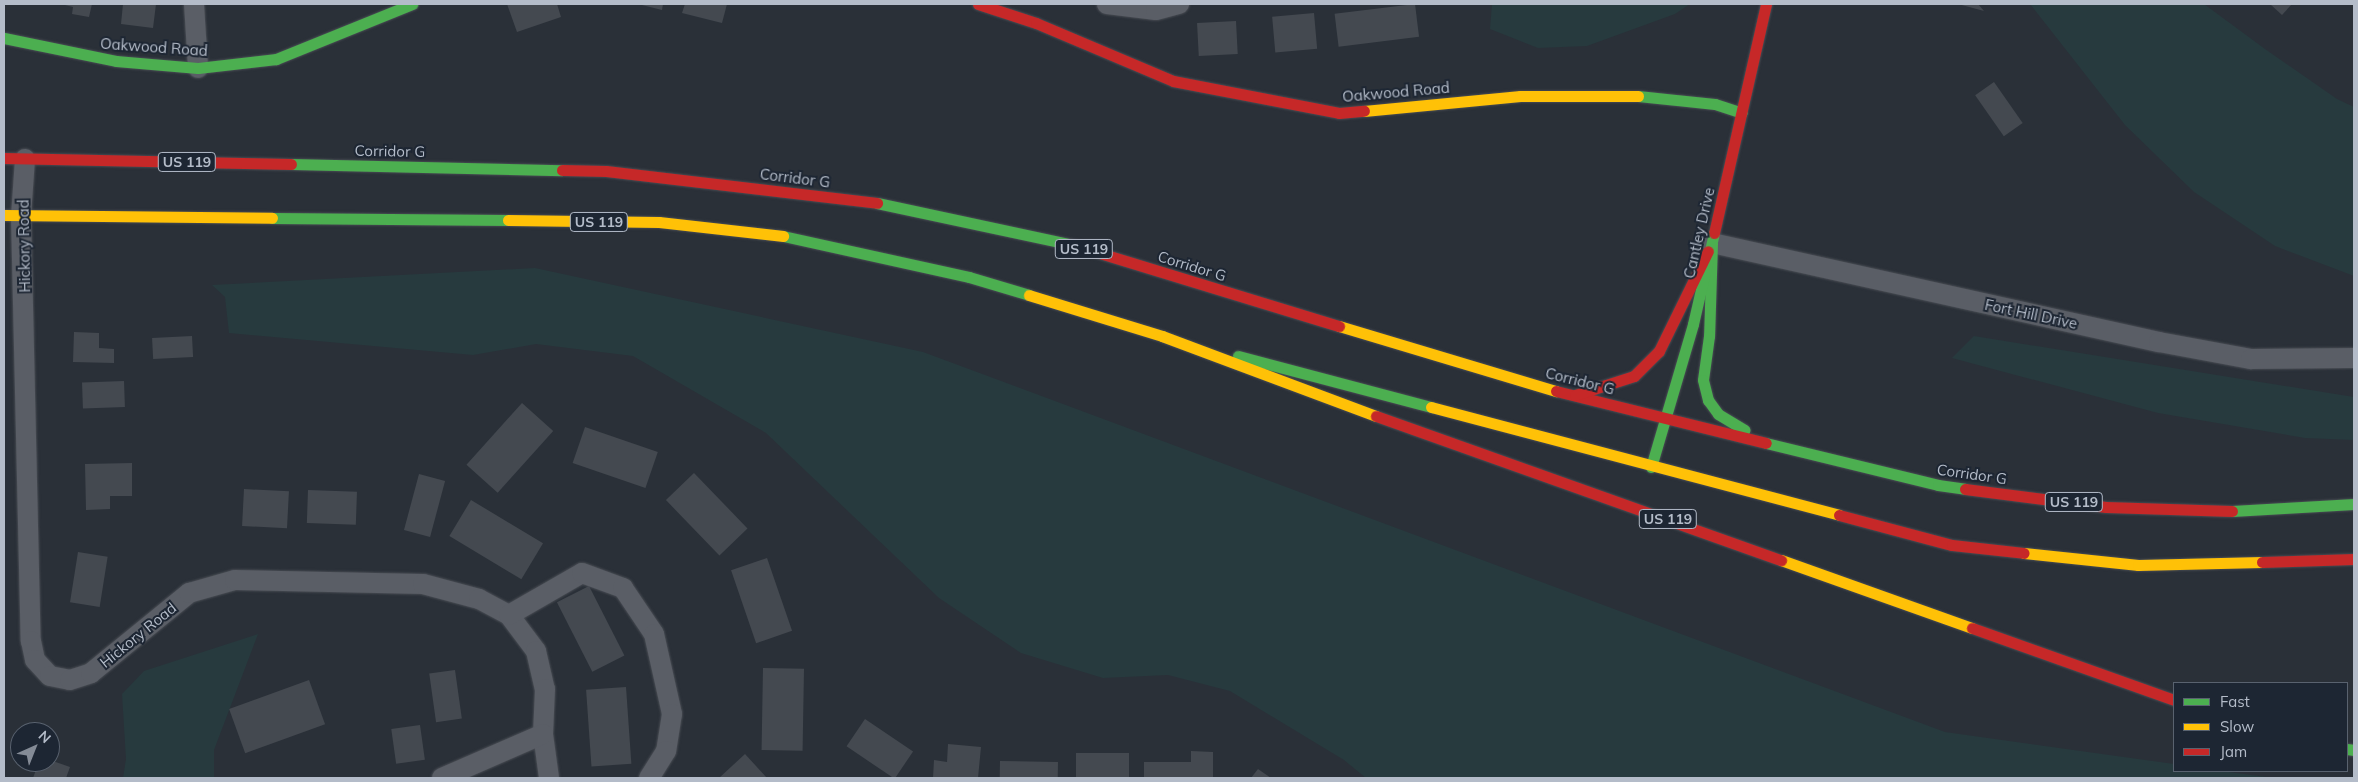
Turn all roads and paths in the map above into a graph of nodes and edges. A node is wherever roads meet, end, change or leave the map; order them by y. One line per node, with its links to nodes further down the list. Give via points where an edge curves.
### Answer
1 (194, 4): 8 (street)
2 (412, 4): 8 (main road, Oakwood Road, via 276,59)
3 (979, 4): 9 (main road, Oakwood Road, via 1036,23 1173,81 1339,113 1520,96 1643,96 1715,104)
4 (1107, 4): 5 (street, via 1156,10)
5 (1179, 4)
6 (1766, 4): 9 (main road, Cantley Drive)
7 (4, 38): 8 (main road, Oakwood Road, via 116,61)
8 (198, 68)
9 (1742, 113): 14 (main road, Cantley Drive)
10 (4, 158): 11 (main road, Corridor G / US 119)
11 (25, 159): 12 (main road); 13 (street, Hickory Road); 17 (main road, Corridor G / US 119, via 606,171 901,206 1054,240)
12 (10, 175)
13 (13, 215): 15 (main road, US 119, via 659,222 772,234 969,277); 23 (street, Hickory Road, via 31,641 35,660 50,676 70,680 91,673 189,593 235,580 423,584 479,599)
14 (1712, 243): 16 (street, Fort Hill Drive, via 2242,358); 17 (main road, via 1659,351 1634,376); 18 (main road, Cantley Drive, via 1693,324); 19 (main road, via 1709,336 1703,380 1708,400 1718,414 1738,427)
15 (1162, 336): 20 (main road); 24 (main road, US 119, via 1220,360)
16 (2354, 358)
17 (1574, 396): 18 (main road, Corridor G / US 119)
18 (1665, 418): 19 (main road, Corridor G / US 119); 20 (main road, Cantley Drive)
19 (1798, 450): 21 (main road, Corridor G / US 119, via 1938,485 2106,506 2255,512)
20 (1651, 467): 22 (main road, via 1952,545 2138,566)
21 (2354, 504)
22 (2354, 559)
23 (509, 615): 25 (street, Hickory Road, via 536,651 545,689); 28 (street, via 582,573 623,588 654,634 672,714 666,751)
24 (2173, 700)
25 (543, 734): 26 (street); 27 (street, Hickory Road)
26 (442, 778)
27 (549, 778)
28 (649, 778)

